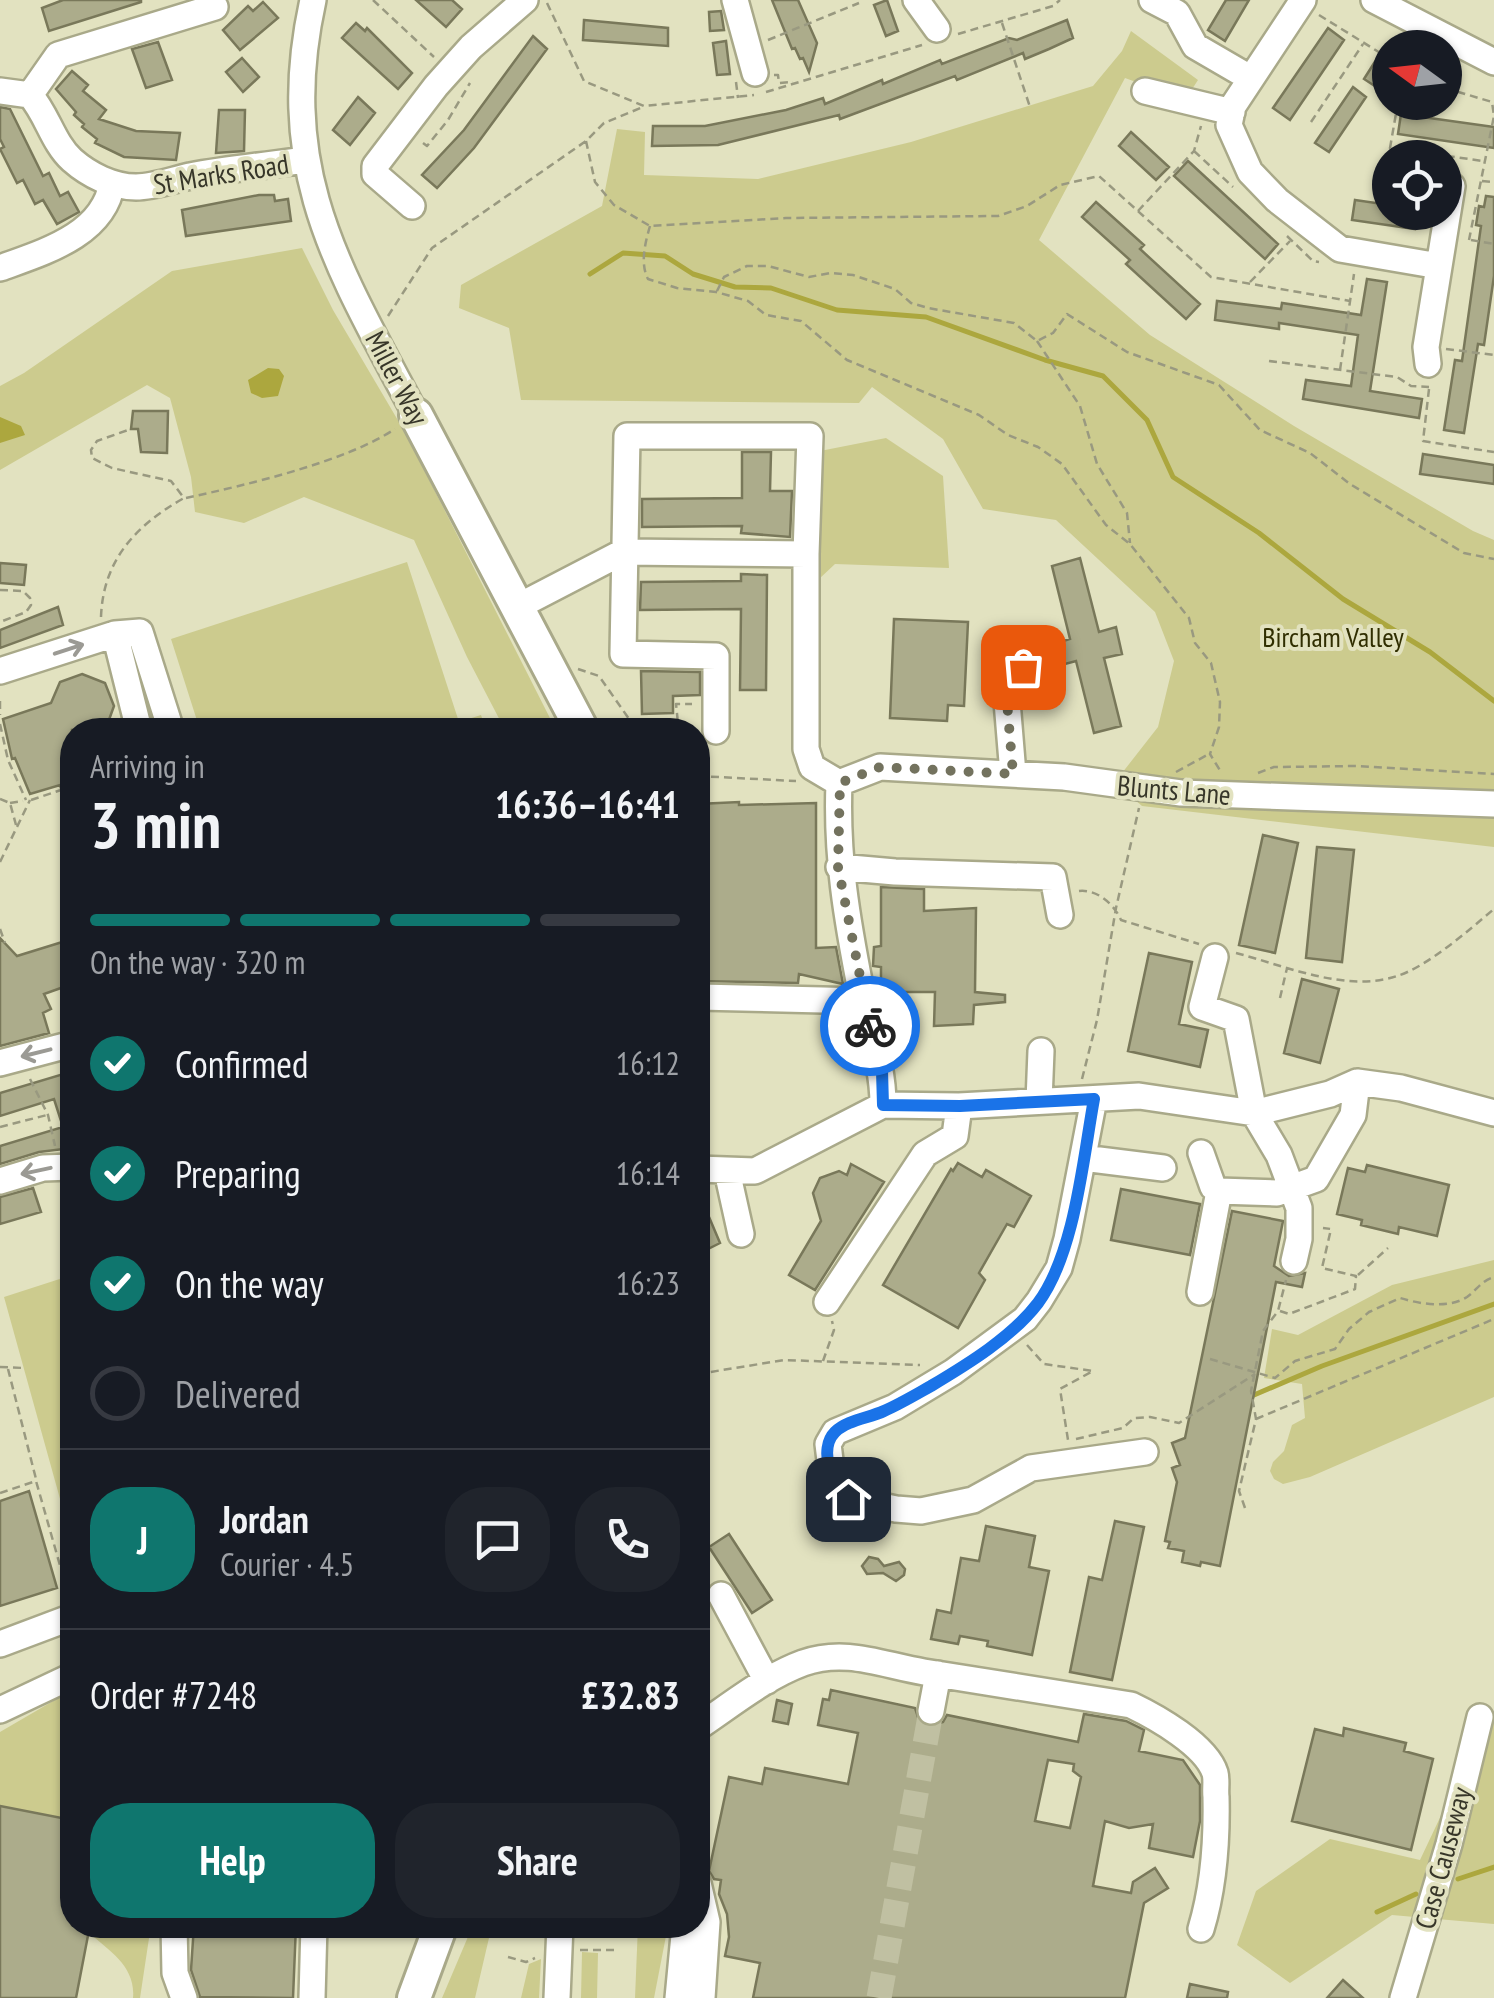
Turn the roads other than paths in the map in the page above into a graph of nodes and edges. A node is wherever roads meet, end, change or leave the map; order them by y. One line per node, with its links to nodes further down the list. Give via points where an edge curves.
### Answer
1 (313, 0): 17 (street, Miller Way, via 302,72)
2 (525, 0): 19 (street, via 436,86 374,170)
3 (735, 0): 11 (street)
4 (916, 0): 9 (street)
5 (1152, 0): 12 (street, via 1177,12 1195,46)
6 (1374, 0): 10 (street)
7 (1302, 2): 12 (street)
8 (215, 7): 15 (street, via 182,26 58,55)
9 (937, 37)
10 (1494, 62)
11 (754, 69)
12 (1250, 78): 16 (street)
13 (0, 91): 15 (street)
14 (1146, 91): 16 (street)
15 (30, 94): 18 (street, St Marks Road, via 69,157)
16 (1219, 110): 21 (street, via 1250,172 1340,249)
17 (306, 160): 18 (street, St Marks Road, via 154,186); 24 (street, Miller Way, via 331,248)
18 (112, 183): 22 (street, via 109,204 94,222 41,254)
19 (412, 206)
20 (1455, 230): 21 (street)
21 (1439, 266): 23 (street)
22 (0, 268)
23 (1428, 366)
24 (416, 415): 27 (main road, Miller Way)
25 (623, 552): 26 (street); 26 (street, via 627,436 810,436); 27 (street); 34 (street, via 624,654 716,656)
26 (806, 554): 36 (street, via 806,742 812,767)
27 (519, 606): 33 (main road, Miller Way)
28 (108, 636): 30 (street, one-way to 28); 31 (street); 32 (street, via 140,632)
29 (1042, 658): 35 (street, via 1005,677)
30 (0, 671)
31 (136, 718)
32 (168, 718)
33 (576, 718)
34 (716, 718)
35 (1013, 774): 36 (street, Blunts Lane, via 880,767); 37 (street, Blunts Lane, via 1144,790)
36 (848, 779): 38 (street)
37 (1494, 804)
38 (838, 867): 39 (street, via 1053,877); 42 (street)
39 (1059, 904)
40 (1217, 951): 51 (street, via 1202,1007 1236,1018)
41 (710, 998): 42 (street)
42 (863, 1001): 49 (street, via 882,1071)
43 (60, 1047): 45 (street, one-way to 45)
44 (1041, 1051): 48 (street)
45 (0, 1063)
46 (1357, 1082): 51 (street); 52 (street); 60 (street, via 1354,1115 1324,1168 1316,1179)
47 (1085, 1099): 48 (street); 51 (street, via 1138,1096); 54 (street)
48 (1038, 1101): 50 (street)
49 (883, 1105): 50 (street); 58 (street, via 755,1171)
50 (960, 1106): 65 (street, via 955,1136 924,1154)
51 (1254, 1113): 60 (street)
52 (1494, 1113)
53 (1201, 1153): 61 (street)
54 (1083, 1158): 56 (street); 66 (street, via 1067,1239 1050,1285 1025,1318 895,1407 835,1432 828,1444 832,1477 848,1499 922,1511 974,1500 1031,1468)
55 (60, 1167): 59 (street, one-way to 59)
56 (1163, 1168)
57 (710, 1169): 58 (street)
58 (726, 1171): 62 (street)
59 (0, 1181)
60 (1292, 1186): 61 (street, via 1277,1193); 63 (street, via 1300,1223)
61 (1219, 1192): 64 (street)
62 (741, 1234)
63 (1294, 1261)
64 (1200, 1292)
65 (828, 1302)
66 (1145, 1452)
67 (721, 1595): 71 (street)
68 (60, 1612): 69 (street)
69 (0, 1644)
70 (938, 1674): 71 (street, via 853,1656 806,1662); 74 (street); 77 (street, via 1131,1706 1192,1742 1215,1772 1216,1838)
71 (768, 1681): 76 (street)
72 (60, 1682): 73 (street)
73 (0, 1710)
74 (932, 1711)
75 (1480, 1717): 90 (street, Case Causeway)
76 (710, 1719)
77 (1201, 1930)
78 (174, 1938): 84 (street)
79 (314, 1938): 85 (street)
80 (436, 1938): 86 (main road)
81 (560, 1938): 87 (street)
82 (685, 1938): 88 (street)
83 (706, 1938): 89 (street)
84 (184, 1998)
85 (312, 1998)
86 (414, 1998)
87 (558, 1998)
88 (678, 1998)
89 (702, 1998)
90 (1403, 1998)

